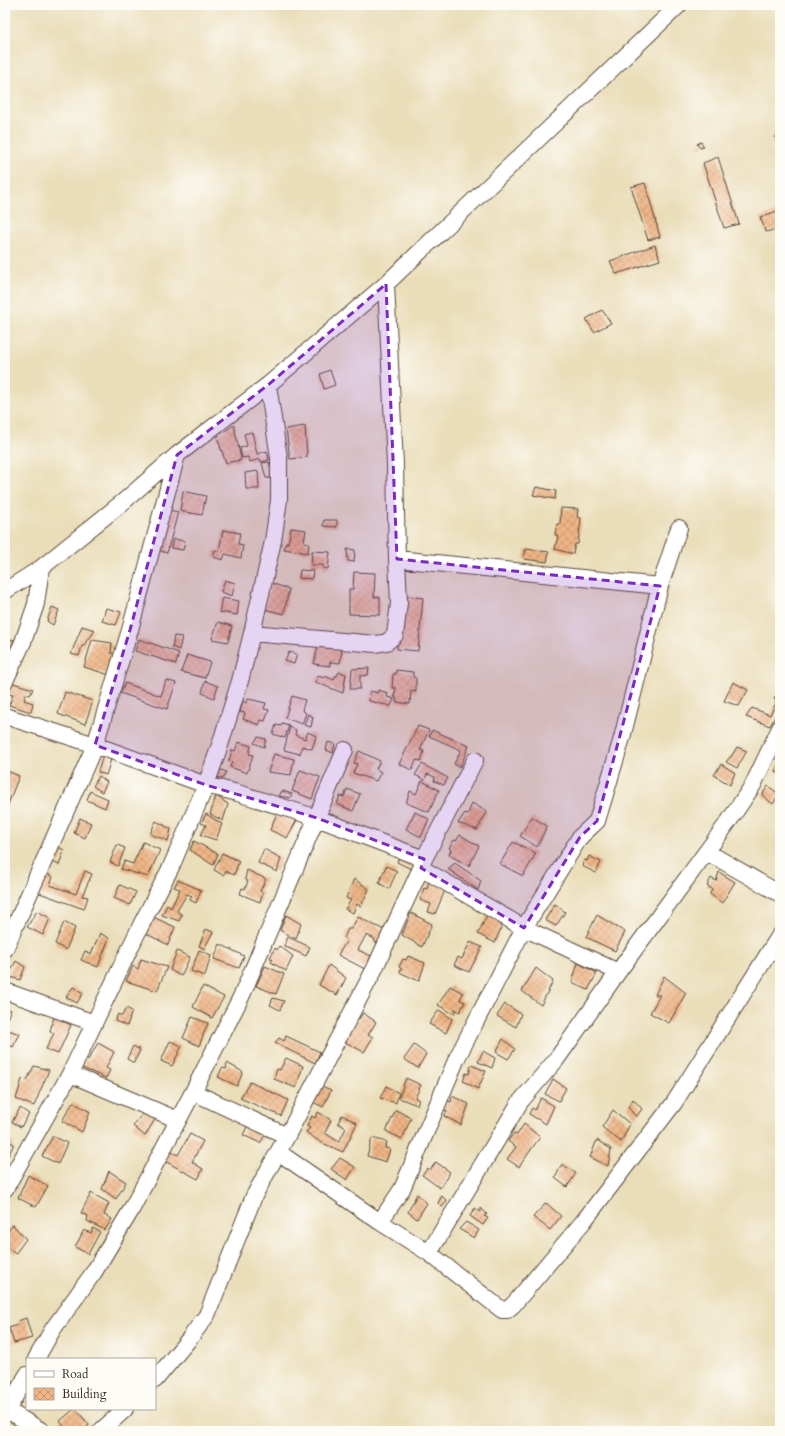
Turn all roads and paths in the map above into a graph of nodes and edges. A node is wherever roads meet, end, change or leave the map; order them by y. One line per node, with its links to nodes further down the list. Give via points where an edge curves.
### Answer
1 (679, 5): 2 (street)
2 (386, 284): 3 (street); 6 (street, via 395,465)
3 (268, 384): 4 (street); 10 (street, via 279,458 279,500 273,541)
4 (177, 455): 7 (street); 14 (street, via 130,630)
5 (679, 528): 8 (street)
6 (396, 559): 8 (street); 10 (street, via 399,603 395,635 387,642 376,644)
7 (41, 568): 9 (street); 11 (street, via 36,604 23,642)
8 (660, 586): 22 (street, via 622,738 597,821 580,837)
9 (5, 591)
10 (252, 633): 17 (street, via 240,681)
11 (5, 681)
12 (5, 716): 14 (street)
13 (780, 728): 19 (street, via 753,785)
14 (95, 745): 17 (street); 24 (street)
15 (346, 750): 18 (street)
16 (475, 760): 20 (street)
17 (206, 785): 18 (street); 27 (street, via 171,867)
18 (317, 818): 20 (street); 29 (street, via 242,995)
19 (707, 852): 21 (street); 25 (street)
20 (422, 863): 22 (street); 31 (street, via 374,970)
21 (780, 894)
22 (524, 928): 25 (street); 34 (street, via 458,1058 402,1189)
23 (780, 935): 35 (street, via 674,1103 583,1222 513,1305 507,1310 502,1310)
24 (5, 949)
25 (618, 972): 35 (street, via 556,1060 520,1102)
26 (5, 991): 27 (street)
27 (94, 1023): 28 (street)
28 (70, 1074): 30 (street); 33 (street)
29 (193, 1092): 30 (street); 31 (street)
30 (178, 1120): 36 (street, via 130,1212 94,1272 53,1329)
31 (288, 1136): 32 (street)
32 (278, 1152): 34 (street); 38 (street, via 254,1196 207,1315)
33 (5, 1189)
34 (380, 1222): 35 (street)
35 (429, 1253)
36 (37, 1358)
37 (26, 1377): 40 (street)
38 (156, 1379)
39 (124, 1410): 42 (street)
40 (6, 1412): 41 (street)
41 (42, 1431)
42 (100, 1431)

